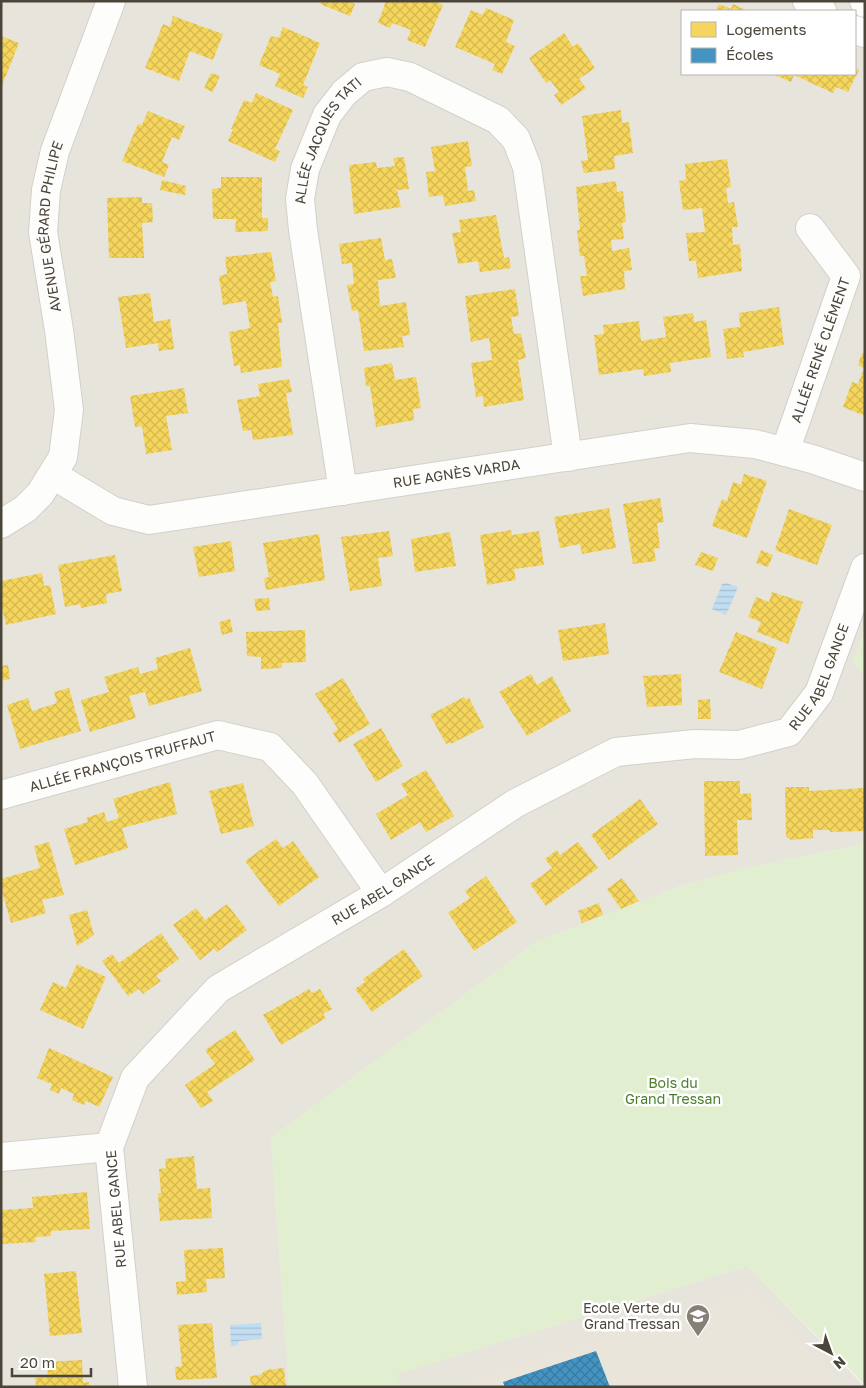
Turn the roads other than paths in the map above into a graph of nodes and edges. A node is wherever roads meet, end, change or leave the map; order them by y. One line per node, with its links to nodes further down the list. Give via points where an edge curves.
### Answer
1 (111, 1): 7 (street, AVENUE GÉRARD PHILIPE, via 55,151 46,190 43,232 69,410 63,457)
2 (807, 1): 3 (street)
3 (820, 10)
4 (810, 228): 5 (street, ALLÉE RENÉ CLÉMENT, via 846,276)
5 (785, 452): 6 (street, RUE AGNÈS VARDA, via 755,444 690,438); 8 (street, RUE AGNÈS VARDA)
6 (568, 457): 9 (street, RUE AGNÈS VARDA); 9 (street, ALLÉE JACQUES TATI, via 527,167 516,139 498,120 410,77 387,72 363,77 344,93 327,115 306,169 300,199 302,230)
7 (53, 475): 9 (street, RUE AGNÈS VARDA, via 113,511 150,520); 10 (street, AVENUE GÉRARD PHILIPE, via 25,509)
8 (865, 477)
9 (343, 491)
10 (1, 524)
11 (865, 568): 13 (street, RUE ABEL GANCE, via 819,693 789,732 739,746 695,744 616,752 516,803)
12 (1, 795): 13 (street, ALLÉE FRANÇOIS TRUFFAUT, via 218,736 270,747 305,784)
13 (381, 893): 14 (street, RUE ABEL GANCE, via 218,990 135,1078)
14 (109, 1147): 15 (street); 16 (street, RUE ABEL GANCE)
15 (1, 1157)
16 (133, 1387)

